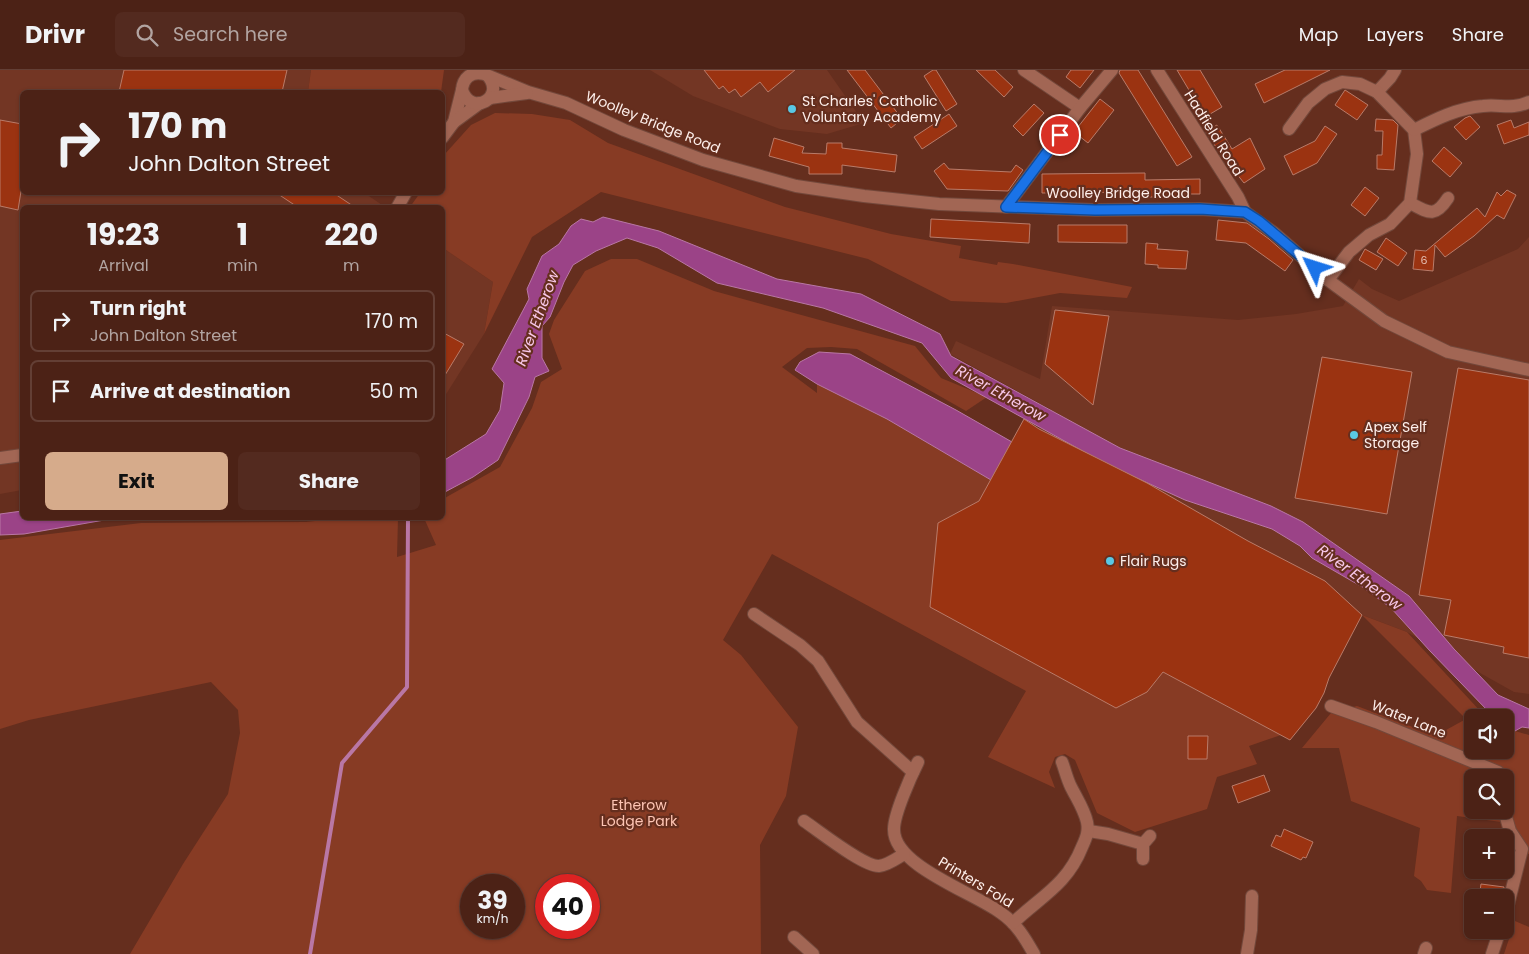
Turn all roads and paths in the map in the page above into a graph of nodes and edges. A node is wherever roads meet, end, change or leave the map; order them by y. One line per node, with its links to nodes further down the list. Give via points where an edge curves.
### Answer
1 (1024, 70): 11 (street)
2 (1112, 70): 11 (street)
3 (1157, 70): 19 (street, Hadfield Road)
4 (1395, 70): 8 (street)
5 (481, 73): 6 (street); 7 (street, Woolley Bridge Road); 9 (street, via 491,80 493,88)
6 (463, 80): 9 (street, via 468,100 474,103); 12 (street)
7 (528, 92): 9 (street, Woolley Bridge Road); 18 (street, Woolley Bridge Road, via 566,103 624,130 703,160 796,186 939,204)
8 (1376, 92): 13 (street, via 1360,84 1342,82 1325,89 1308,103); 14 (street)
9 (485, 101): 12 (street)
10 (1529, 102): 14 (street, via 1518,107 1484,106 1462,110 1441,116)
11 (1080, 108): 18 (street)
12 (454, 122): 15 (street)
13 (1289, 129)
14 (1414, 130): 17 (street, via 1417,154)
15 (445, 134)
16 (1448, 198): 17 (street, via 1441,208 1430,213)
17 (1410, 203): 20 (street, via 1390,224 1369,235 1349,252)
18 (1006, 207): 19 (street, Woolley Bridge Road)
19 (1245, 212): 20 (street)
20 (1328, 280): 21 (street, via 1384,321 1448,352)
21 (1529, 370)
22 (20, 455): 23 (street)
23 (0, 458)
24 (754, 614): 31 (street, via 818,660 857,722 916,767 896,814 893,830)
25 (1331, 706): 27 (street, Water Lane)
26 (1062, 762): 30 (street, via 1087,819)
27 (1491, 769)
28 (1507, 819): 33 (street, via 1522,849)
29 (804, 822): 31 (street, via 870,864 879,866)
30 (1089, 832): 32 (street, via 1146,840); 35 (street, via 1062,882)
31 (904, 854): 35 (street, Printers Fold)
32 (1143, 860)
33 (1512, 889)
34 (1252, 896): 40 (street)
35 (1013, 923): 39 (street, Printers Fold)
36 (794, 937): 38 (street)
37 (1497, 939): 41 (street)
38 (813, 954)
39 (1034, 954)
40 (1247, 954)
41 (1492, 954)

